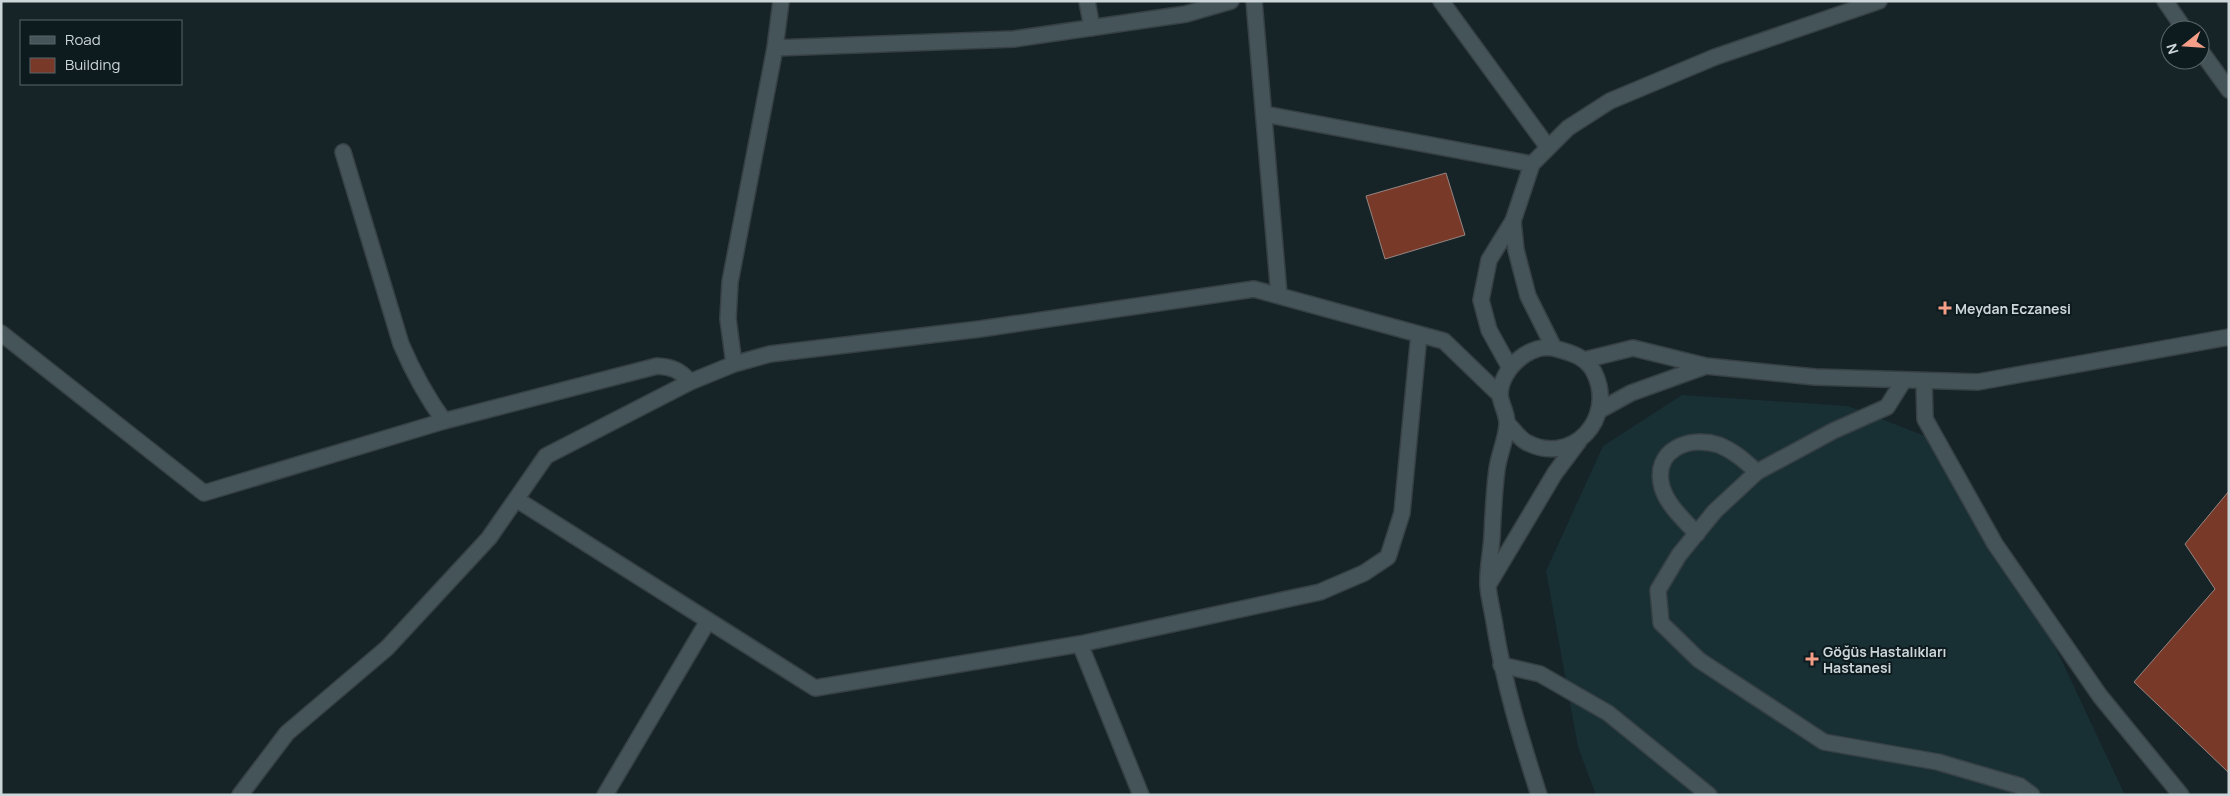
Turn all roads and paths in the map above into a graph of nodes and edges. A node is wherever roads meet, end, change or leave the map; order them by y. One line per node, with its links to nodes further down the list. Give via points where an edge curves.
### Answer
1 (781, 1): 10 (street)
2 (1087, 1): 9 (street)
3 (1231, 1): 9 (street, via 1186,14)
4 (1254, 1): 13 (street)
5 (1441, 1): 14 (street)
6 (1879, 1): 14 (street, via 1715,57 1610,101)
7 (2165, 1): 8 (street)
8 (2179, 20)
9 (1092, 28): 10 (street, via 1014,39)
10 (775, 48): 24 (street, via 730,282 728,319)
11 (2210, 64): 12 (street)
12 (2229, 90)
13 (1264, 114): 16 (street); 18 (street)
14 (1547, 146): 16 (street)
15 (343, 152): 32 (street, via 401,344 412,371)
16 (1532, 164): 17 (street)
17 (1513, 220): 22 (street, via 1516,250 1528,296); 26 (street, via 1489,260 1481,300 1489,330)
18 (1280, 295): 20 (street); 24 (street, via 1254,289 980,329 770,354)
19 (1, 333): 32 (street, via 204,493)
20 (1419, 334): 30 (street, via 1444,341); 40 (street, via 1402,513 1388,557 1364,573 1320,592)
21 (2229, 337): 28 (street, via 1978,382)
22 (1554, 348): 23 (street, via 1577,354); 26 (street, via 1531,351)
23 (1584, 360): 25 (street, via 1634,348); 31 (street, via 1594,371 1601,390)
24 (734, 364): 29 (street)
25 (1706, 366): 27 (street, via 1815,377); 31 (street, via 1632,393)
26 (1510, 368): 30 (street)
27 (1904, 380): 28 (street); 35 (street, via 1887,407 1833,431)
28 (1924, 381): 48 (street, via 1925,419 1995,544 2100,696)
29 (690, 382): 32 (street, via 682,372 672,367 657,366); 36 (street, via 546,456)
30 (1500, 395): 33 (street)
31 (1600, 410): 34 (street, via 1593,426)
32 (444, 421)
33 (1507, 423): 34 (street, via 1525,441 1542,448 1564,447); 38 (street, via 1497,469)
34 (1579, 440): 38 (street, via 1555,473)
35 (1757, 472): 37 (street, via 1715,511); 37 (street, via 1737,454 1718,445 1695,442 1672,449 1662,464 1662,487 1678,514)
36 (516, 499): 39 (street); 42 (street, via 489,538 387,648 287,733)
37 (1697, 534): 47 (street, via 1679,555 1658,590 1661,623 1699,660 1824,742 1938,762 2020,786)
38 (1488, 586): 41 (street)
39 (708, 621): 40 (street, via 815,688); 43 (street)
40 (1080, 644): 44 (street)
41 (1501, 666): 45 (street); 46 (street, via 1540,674 1608,713)
42 (240, 795)
43 (605, 795)
44 (1141, 795)
45 (1539, 795)
46 (1709, 795)
47 (2032, 795)
48 (2181, 795)

